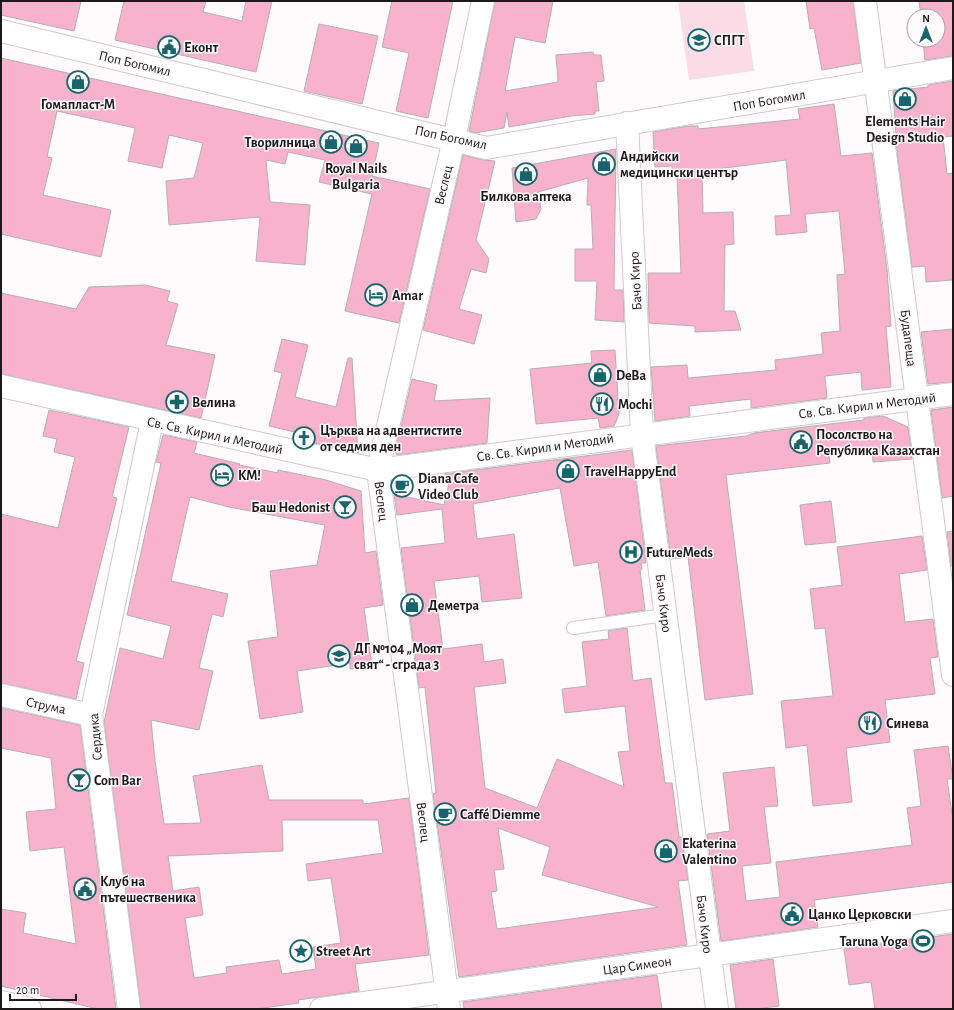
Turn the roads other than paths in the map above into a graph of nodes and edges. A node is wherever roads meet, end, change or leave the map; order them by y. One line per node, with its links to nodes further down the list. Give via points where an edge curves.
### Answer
1 (483, 1): 7 (street, Веслец)
2 (865, 1): 5 (street, Будапеща)
3 (1, 31): 7 (street, Поп Богомил)
4 (953, 68): 5 (street, Поп Богомил)
5 (876, 82): 6 (street, Поп Богомил); 10 (street, Будапеща)
6 (627, 123): 7 (street, Поп Богомил, via 486,148); 12 (street, Бачо Киро)
7 (454, 139): 13 (street, Веслец)
8 (1, 386): 11 (street, Св. Св. Кирил и Методий)
9 (953, 394): 10 (street, Св. Св. Кирил и Методий)
10 (917, 398): 12 (street, Св. Св. Кирил и Методий); 16 (street, Будапеща)
11 (152, 421): 13 (street, Св. Св. Кирил и Методий); 18 (street, Сердика)
12 (642, 434): 13 (street, Св. Св. Кирил и Методий); 14 (street, Бачо Киро)
13 (378, 470): 21 (street, Веслец)
14 (665, 615): 15 (lane); 20 (street, Бачо Киро)
15 (573, 628)
16 (953, 675)
17 (1, 695): 18 (street, Струма)
18 (91, 715): 24 (street, Сердика)
19 (953, 921): 20 (street, Цар Симеон)
20 (709, 955): 21 (street, Цар Симеон); 26 (street, Бачо Киро)
21 (447, 1000): 25 (street, Цар Симеон)
22 (1, 1002): 23 (street)
23 (30, 1009)
24 (129, 1009)
25 (321, 1009)
26 (717, 1009)

